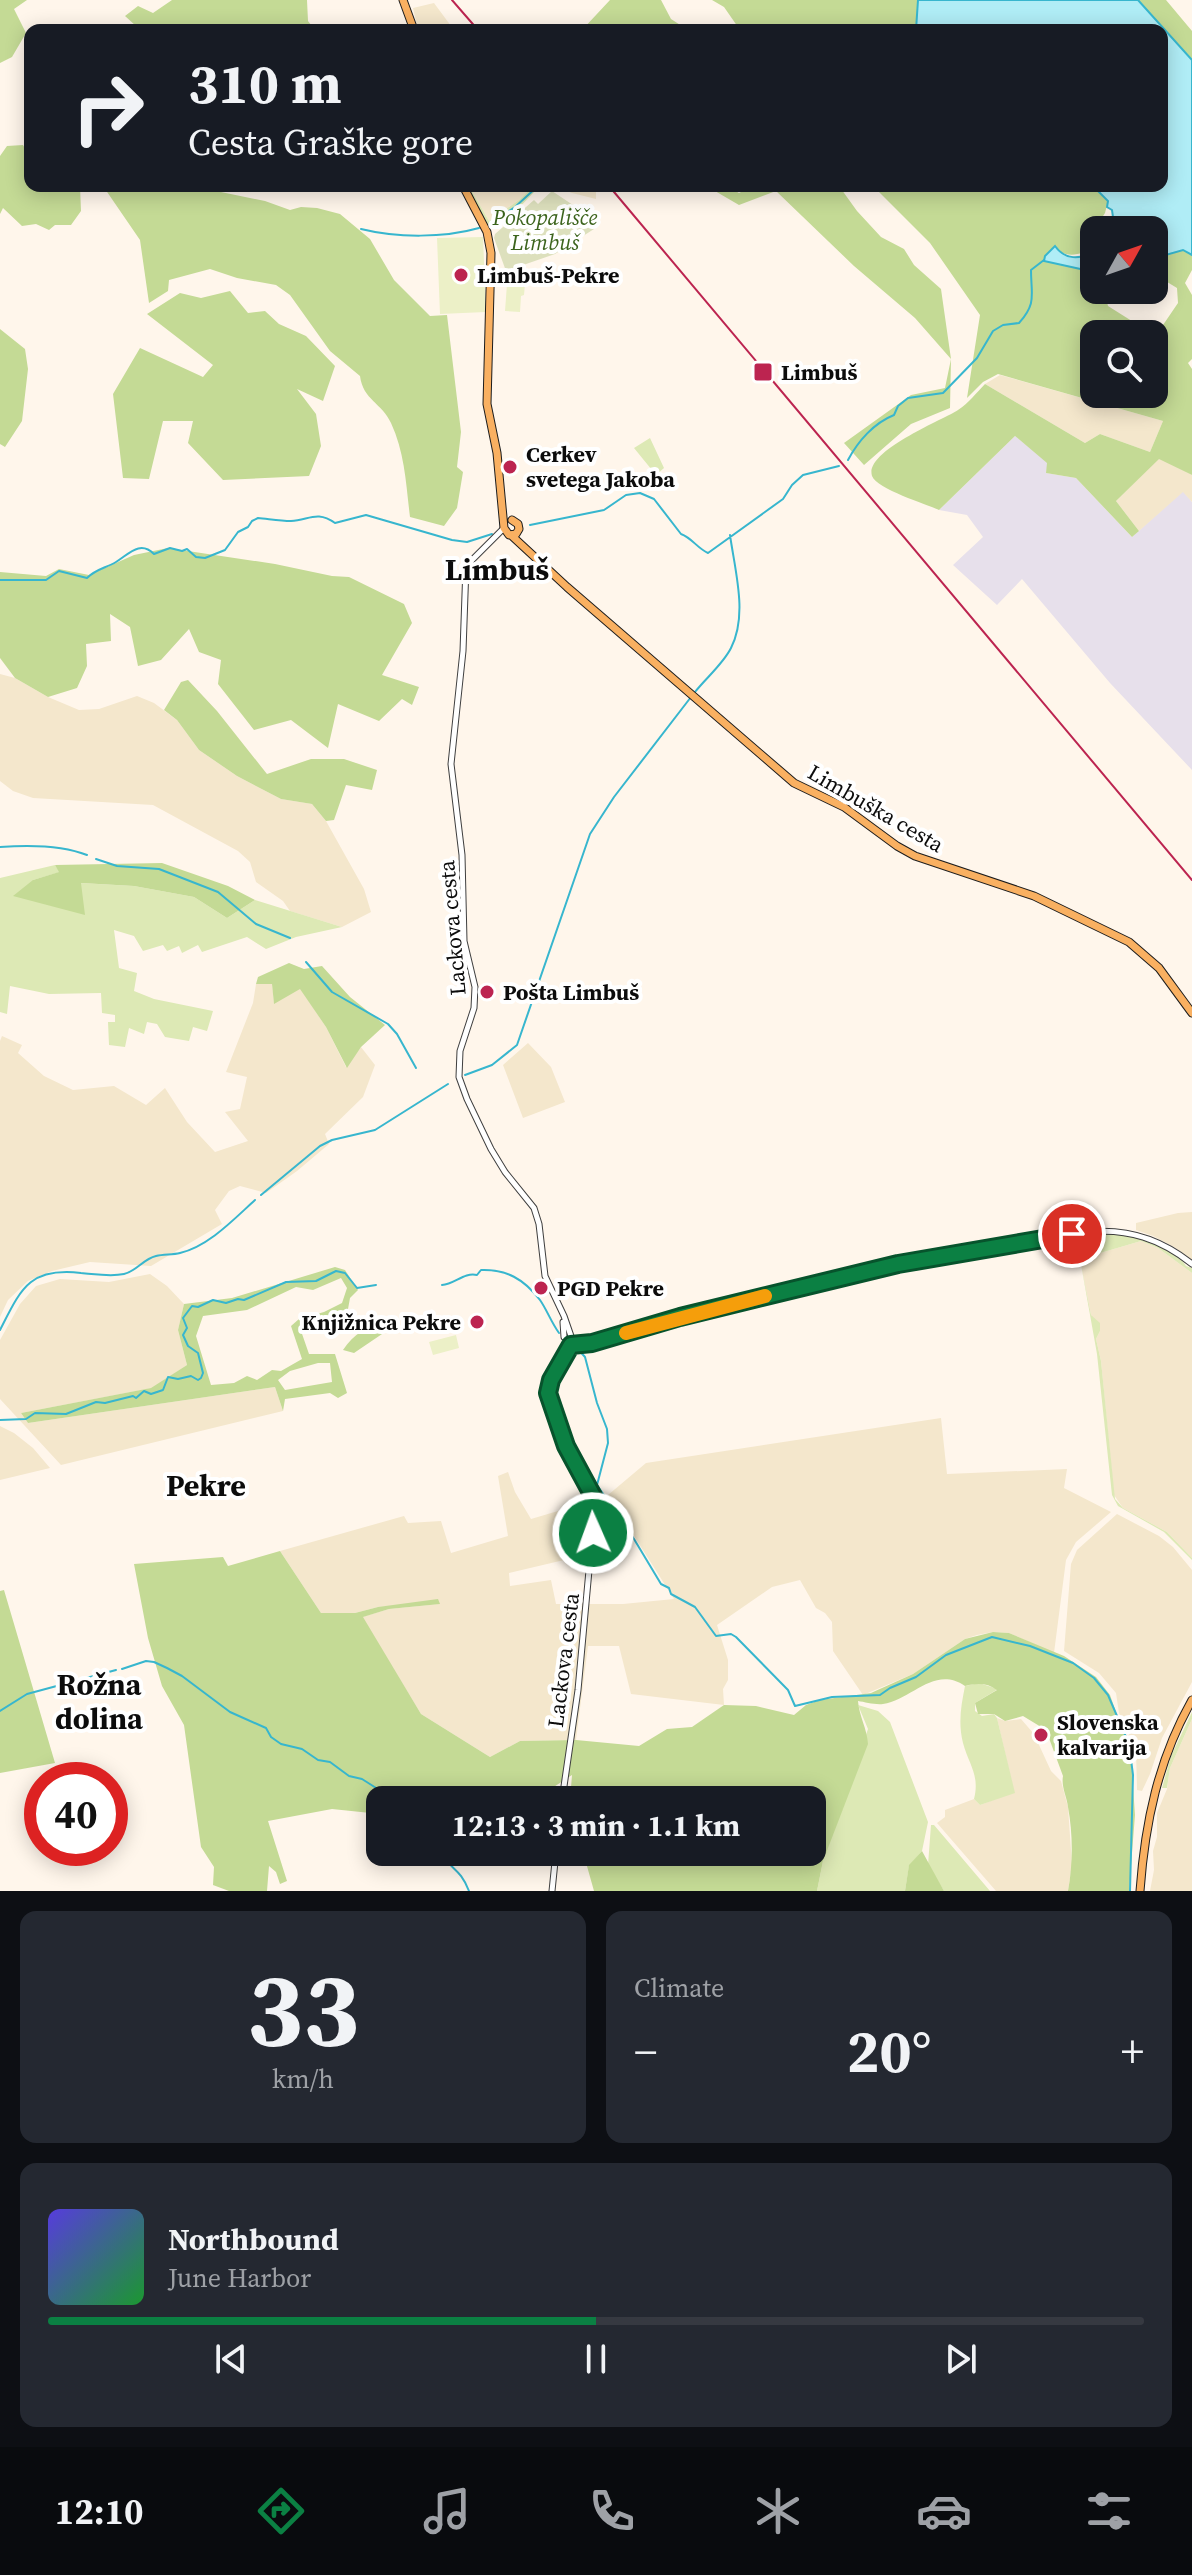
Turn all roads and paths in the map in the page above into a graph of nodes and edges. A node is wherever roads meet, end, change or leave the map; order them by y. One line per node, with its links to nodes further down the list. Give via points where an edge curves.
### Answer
1 (403, 0): 2 (main road)
2 (412, 24)
3 (466, 192): 4 (main road, via 490,244 487,404)
4 (501, 495): 5 (main road); 6 (main road)
5 (512, 520): 6 (main road); 7 (main road, via 518,524)
6 (504, 527): 7 (main road); 8 (street, Lackova cesta)
7 (513, 534): 8 (street); 9 (main road, Limbuška cesta, via 794,783 844,807 907,852 1053,904 1136,946)
8 (488, 545): 11 (street, Lackova cesta, via 466,566 452,748 464,941 475,987 459,1077 491,1149 534,1208 544,1271)
9 (1192, 1013)
10 (1192, 1264): 11 (street, via 1160,1242 1111,1230 1088,1232 898,1264 585,1344)
11 (568, 1342): 13 (street, Lackova cesta, via 551,1380 549,1401 569,1454 590,1490 594,1516)
12 (1192, 1700): 16 (main road, via 1155,1789)
13 (564, 1786)
14 (555, 1866): 15 (street)
15 (552, 1891)
16 (1140, 1891)

